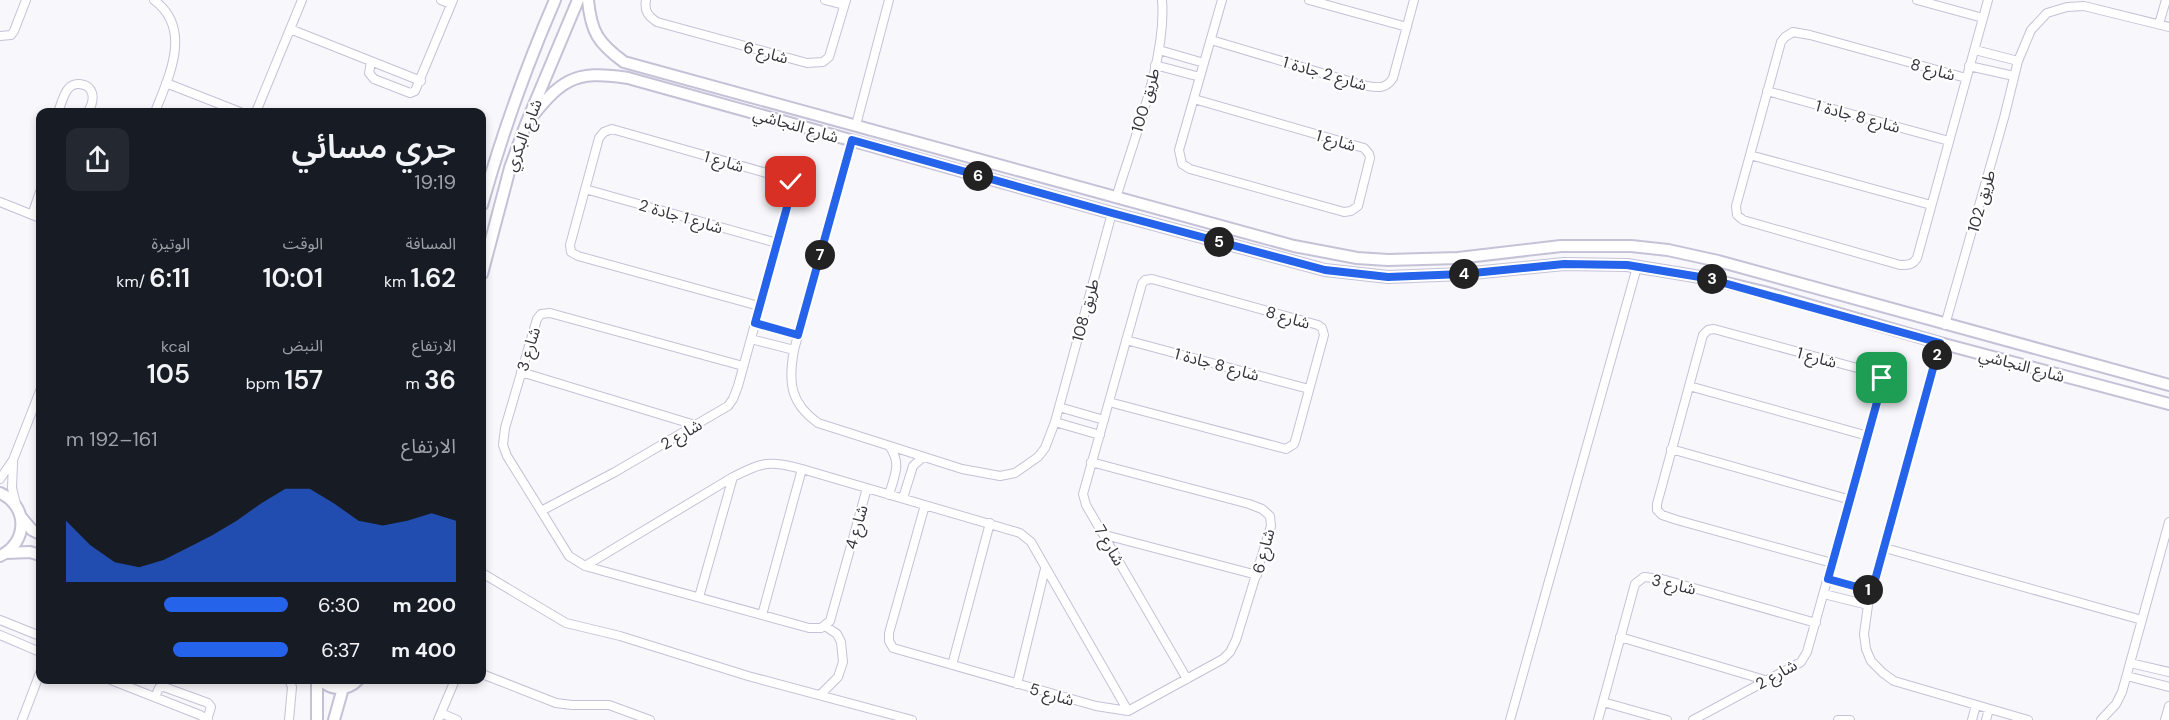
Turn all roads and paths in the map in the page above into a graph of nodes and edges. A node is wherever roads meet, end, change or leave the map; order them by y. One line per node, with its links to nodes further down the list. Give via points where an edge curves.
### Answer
1 (26, 0): 25 (street, via 14,31)
2 (154, 0): 38 (street, via 166,8 173,23 175,58)
3 (302, 0): 24 (street)
4 (441, 0): 18 (street)
5 (555, 0): 54 (main road, شارع البكري, via 508,117)
6 (578, 0): 48 (main road, شارع البكري)
7 (588, 0): 39 (main road, شارع النجاشي, via 600,42 624,62)
8 (646, 0): 19 (street, شارع 6, via 649,17 657,22 807,63 823,62 829,57)
9 (825, 0): 19 (street, شارع 6)
10 (888, 0): 49 (street)
11 (1162, 0): 27 (street, طريق 100)
12 (1222, 0): 26 (street)
13 (1309, 0): 22 (street)
14 (1414, 0): 22 (street, شارع 2 جادة 1)
15 (1917, 0): 20 (street)
16 (1988, 0): 20 (street)
17 (2166, 0): 21 (street)
18 (452, 2): 37 (street)
19 (845, 3)
20 (1983, 18): 28 (street)
21 (2159, 24): 23 (street, طريق 102); 29 (street, طريق 102, via 2084,6 2057,9 2047,13 2031,30)
22 (1407, 27): 26 (street, شارع 2 جادة 1, via 1393,78 1389,85 1380,88)
23 (2169, 27)
24 (290, 29): 30 (street); 47 (street)
25 (0, 36)
26 (1211, 40): 31 (street)
27 (1159, 50): 31 (street); 32 (street, طريق 100)
28 (1975, 50): 29 (street); 33 (street)
29 (2018, 61): 34 (street, طريق 102)
30 (371, 62): 37 (street); 37 (street, via 371,77 410,93 416,92)
31 (1204, 63): 35 (street)
32 (1155, 65): 35 (street); 55 (street, طريق 100)
33 (1970, 66): 34 (street); 36 (street)
34 (2014, 76): 75 (street, طريق 102)
35 (1200, 78): 41 (street)
36 (1966, 78): 40 (street, شارع 8, via 1797,31 1781,42); 51 (street, شارع 8)
37 (421, 81)
38 (166, 83): 45 (street); 46 (street)
39 (727, 91): 42 (main road, via 719,97); 49 (main road, شارع النجاشي)
40 (1767, 91): 51 (street, شارع 8 جادة 1); 52 (street, شارع 8)
41 (1194, 99): 41 (street, شارع 1, via 1179,150 1182,164 1344,212 1358,206 1370,158 1364,148)
42 (723, 104): 48 (main road, شارع النجاشي, via 601,74 570,80 547,97); 50 (main road, شارع النجاشي)
43 (60, 108): 44 (street, via 67,90 78,84 92,91)
44 (90, 108)
45 (156, 108)
46 (230, 108)
47 (258, 108)
48 (526, 124): 67 (main road, شارع البكري)
49 (856, 125): 55 (main road, شارع النجاشي)
50 (852, 140): 59 (main road, شارع النجاشي); 76 (street, طريق 108)
51 (1949, 141): 58 (street, شارع 8)
52 (1750, 155): 58 (street); 58 (street, شارع 8, via 1736,206 1739,218 1900,265 1911,264 1917,258)
53 (585, 189): 64 (street, شارع 1 جادة 2); 64 (street, شارع 1, via 599,138 612,129 791,182); 71 (street, شارع 1, via 571,252)
54 (486, 191)
55 (1116, 198): 62 (main road, شارع النجاشي)
56 (0, 202): 60 (street)
57 (36, 204): 60 (street)
58 (1931, 206)
59 (1112, 213): 65 (main road, شارع النجاشي); 89 (street, طريق 108)
60 (32, 215): 61 (street)
61 (36, 216)
62 (1230, 229): 63 (main road, شارع النجاشي); 65 (main road, via 1235,239)
63 (1255, 235): 66 (main road, via 1249,239); 69 (main road, شارع النجاشي, via 1328,254 1388,260 1458,258 1561,246 1630,246 1718,261)
64 (777, 243): 71 (street, شارع 1)
65 (1228, 244): 66 (main road, شارع النجاشي)
66 (1250, 250): 68 (main road, شارع النجاشي, via 1325,270 1388,277 1564,264)
67 (486, 259)
68 (1637, 267): 72 (main road, شارع النجاشي, via 1706,278); 171 (street)
69 (1820, 290): 70 (main road, شارع النجاشي); 72 (main road, via 1821,301)
70 (1844, 297): 73 (main road, via 1837,304); 75 (main road, شارع النجاشي)
71 (759, 306): 74 (street, شارع 2)
72 (1812, 306): 73 (main road, شارع النجاشي)
73 (1839, 314): 79 (main road, شارع النجاشي)
74 (755, 323): 76 (street); 77 (street, شارع 2)
75 (1945, 325): 84 (main road, شارع النجاشي)
76 (798, 335): 80 (street, طريق 108)
77 (751, 339): 80 (street); 81 (street, شارع 2)
78 (1126, 340): 85 (street, شارع 8 جادة 1); 85 (street, شارع 8, via 1142,284 1152,279 1322,328 1324,335); 87 (street, شارع 8)
79 (1940, 343): 88 (main road, شارع النجاشي); 116 (street)
80 (794, 350): 95 (street, طريق 108, via 790,379 798,404 807,416 833,429)
81 (743, 366): 82 (street, شارع 3, via 550,313 537,319); 92 (street, شارع 2, via 728,406)
82 (521, 372): 92 (street); 110 (street, شارع 3, via 503,445)
83 (1689, 386): 94 (street); 94 (street, شارع 1, via 1703,335 1714,329 1878,374 1882,384); 96 (street, شارع 1)
84 (2169, 386)
85 (1309, 389): 87 (street, شارع 8, via 1294,444 1286,449)
86 (36, 401): 98 (street)
87 (1109, 402): 90 (street, شارع 7)
88 (2169, 404)
89 (1059, 407): 90 (street); 91 (street, طريق 108)
90 (1104, 420): 93 (street, شارع 7)
91 (1055, 422): 93 (street); 97 (street, طريق 108, via 1038,457 1016,472 984,474)
92 (695, 425): 110 (street, شارع 2)
93 (1100, 435): 99 (street, شارع 7)
94 (1868, 436): 107 (street, شارع 1)
95 (890, 447): 97 (street, طريق 108); 105 (street, via 897,463)
96 (1671, 449): 107 (street); 119 (street, شارع 1, via 1657,504 1662,515)
97 (923, 457): 106 (street, via 913,466)
98 (13, 460): 102 (street); 108 (street)
99 (1091, 462): 115 (street, شارع 7, via 1083,494); 123 (street, شارع 6, via 1262,509 1270,516 1271,526)
100 (802, 469): 101 (street, شارع 4, via 768,463); 103 (street, شارع 4); 129 (street)
101 (733, 477): 120 (street, شارع 4); 127 (street)
102 (0, 479)
103 (867, 488): 105 (street); 133 (street, شارع 4, via 830,621)
104 (0, 493): 108 (main road)
105 (889, 495): 106 (street)
106 (903, 498): 109 (street)
107 (1851, 500): 119 (street, شارع 1)
108 (16, 506): 111 (main road)
109 (926, 506): 113 (street); 139 (street, شارع 5, via 889,640 893,648)
110 (541, 511): 120 (street, شارع 3, via 569,556)
111 (21, 517): 114 (main road); 118 (main road, via 20,537)
112 (2169, 522): 131 (street)
113 (990, 523): 121 (street, via 1020,533 1031,542); 139 (street)
114 (36, 532)
115 (1105, 535): 123 (street); 143 (street, شارع 7)
116 (1885, 548): 125 (street); 131 (street)
117 (36, 554): 118 (main road)
118 (3, 555)
119 (1832, 563): 124 (street, شارع 2)
120 (585, 566): 127 (street)
121 (1045, 569): 152 (street); 161 (street)
122 (486, 575): 155 (street, via 566,623)
123 (1257, 575): 143 (street, شارع 6, via 1230,652)
124 (1828, 579): 125 (street); 126 (street, شارع 2)
125 (1872, 591): 128 (street)
126 (1824, 594): 128 (street); 132 (street, شارع 2)
127 (699, 597): 129 (street)
128 (1868, 605): 158 (street, via 1866,649 1871,662 1894,681)
129 (762, 615): 133 (street, via 809,628)
130 (0, 620): 134 (street)
131 (2142, 620): 138 (street)
132 (1816, 623): 136 (street, شارع 3, via 1644,577 1635,584); 144 (street, شارع 2, via 1801,662)
133 (825, 626): 155 (street, via 837,634 844,651 838,677)
134 (36, 634)
135 (0, 635): 137 (street)
136 (1620, 637): 144 (street); 157 (street, شارع 3)
137 (36, 650)
138 (2130, 663): 140 (street); 142 (street)
139 (952, 665): 152 (street, شارع 5)
140 (2169, 672)
141 (486, 676): 163 (street, via 556,703 609,705)
142 (2127, 676): 153 (street); 180 (street, via 2116,704)
143 (1187, 679): 161 (street, شارع 6)
144 (1765, 680): 174 (street, شارع 2)
145 (36, 683): 164 (street)
146 (121, 684): 156 (street)
147 (291, 684): 166 (street)
148 (319, 684): 167 (main road)
149 (326, 684): 154 (main road)
150 (353, 684): 154 (main road)
151 (453, 684): 162 (street)
152 (1017, 684): 161 (street, شارع 5, via 1110,710)
153 (2169, 687)
154 (343, 688): 168 (main road)
155 (820, 695): 170 (street)
156 (155, 697): 165 (street); 165 (street, via 162,687 208,703 211,707)
157 (1603, 702): 172 (street, شارع 3); 173 (street)
158 (1976, 705): 160 (street); 177 (street)
159 (2169, 706): 181 (street)
160 (1989, 709): 178 (street); 179 (street)
161 (1128, 711)
162 (439, 717): 169 (street)
163 (647, 719)
164 (22, 720)
165 (207, 720)
166 (289, 720)
167 (317, 720)
168 (334, 720)
169 (457, 720)
170 (912, 720)
171 (1510, 720)
172 (1598, 720)
173 (1667, 720)
174 (1693, 720)
175 (1838, 720): 176 (street)
176 (1850, 720)
177 (1972, 720)
178 (1986, 720)
179 (2028, 720)
180 (2101, 720)
181 (2166, 720)

